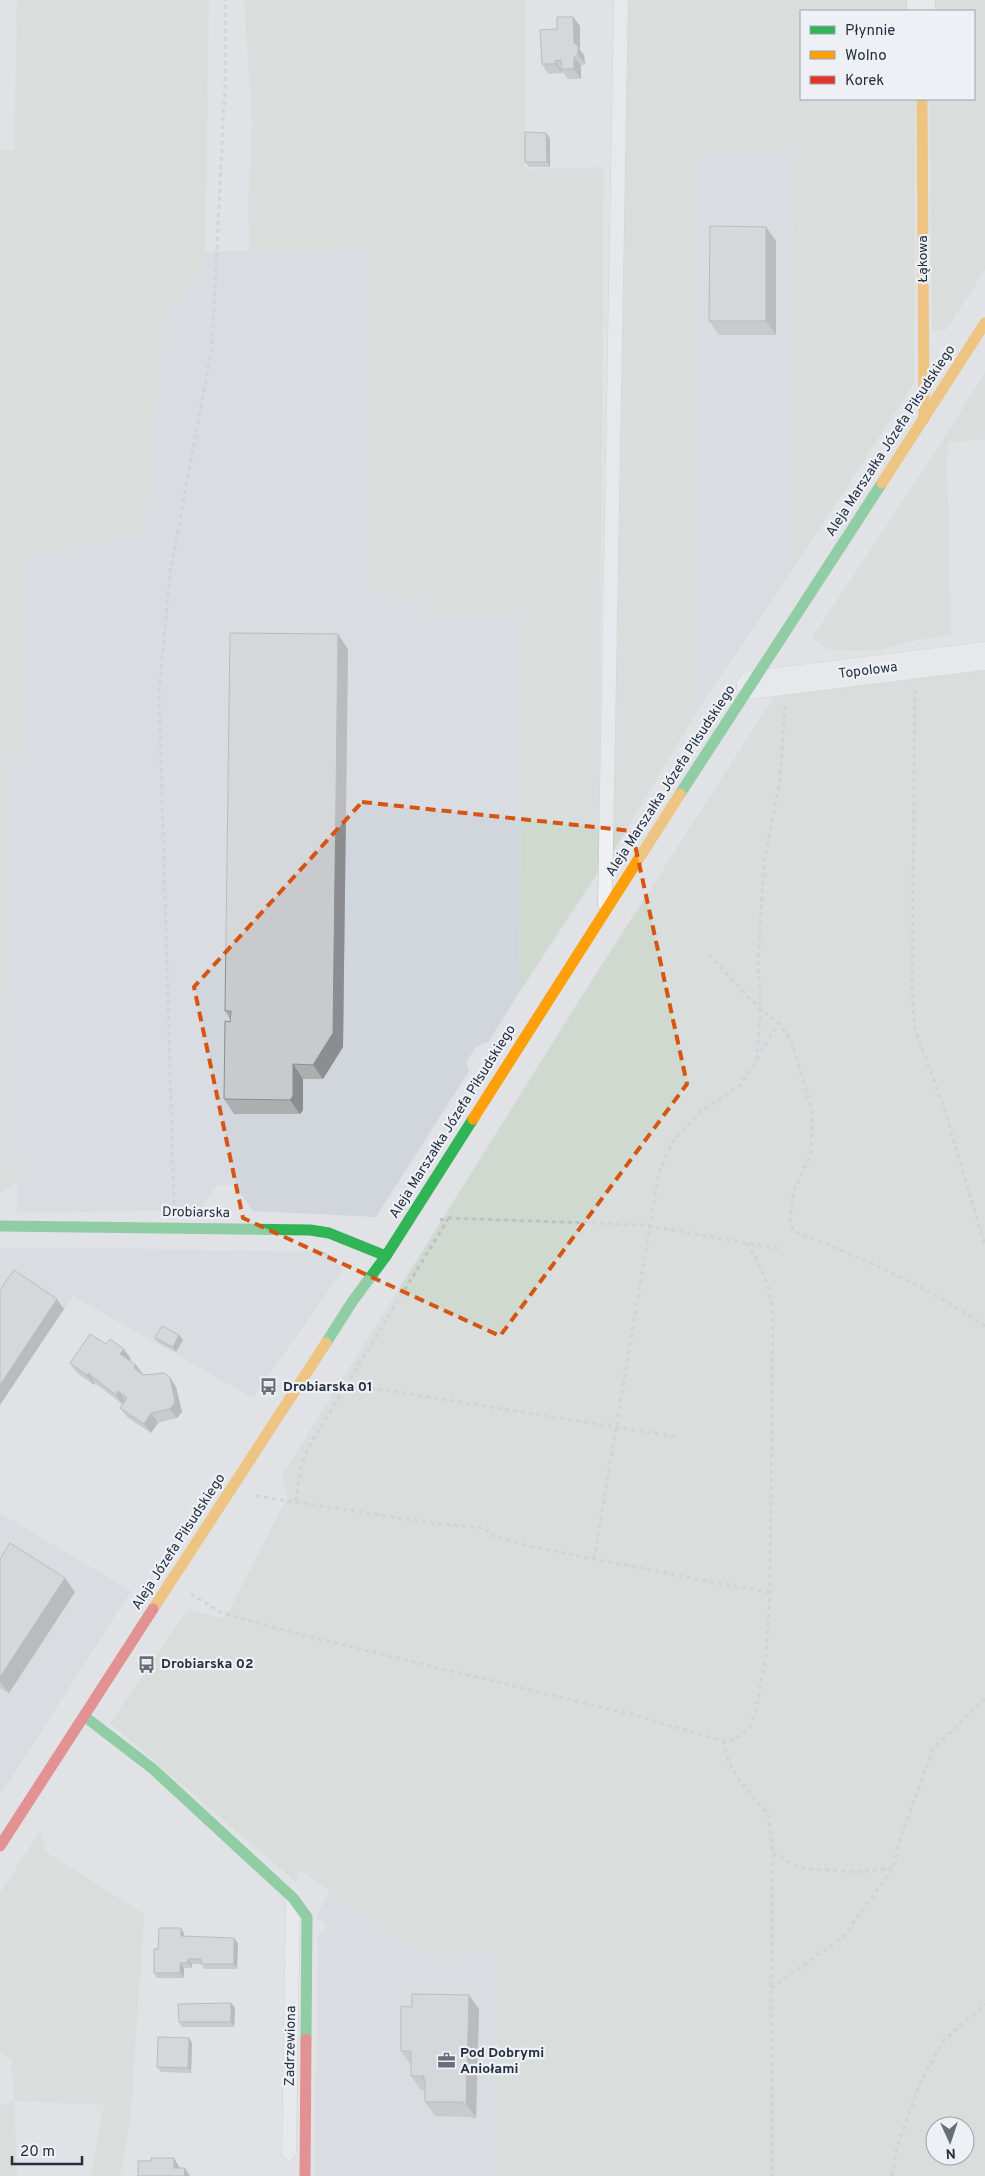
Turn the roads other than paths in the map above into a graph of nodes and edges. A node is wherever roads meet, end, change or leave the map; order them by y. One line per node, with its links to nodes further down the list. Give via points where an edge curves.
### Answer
1 (621, 0): 7 (lane)
2 (922, 100): 4 (main road, Łąkowa)
3 (985, 323): 4 (main road, Aleja Marszałka Józefa Piłsudskiego)
4 (924, 419): 6 (main road, Aleja Marszałka Józefa Piłsudskiego)
5 (985, 656): 6 (street, Topolowa)
6 (751, 685): 7 (main road, Aleja Marszałka Józefa Piłsudskiego)
7 (604, 912): 9 (main road, Aleja Marszałka Józefa Piłsudskiego)
8 (0, 1226): 9 (main road, Drobiarska, via 314,1230)
9 (386, 1256): 10 (main road, Aleja Józefa Piłsudskiego, via 352,1302)
10 (84, 1716): 11 (main road, Aleja Józefa Piłsudskiego); 12 (main road, via 153,1770)
11 (0, 1846)
12 (293, 1898): 13 (lane); 14 (main road, Zadrzewiona, via 307,1917)
13 (289, 2153)
14 (305, 2176)

